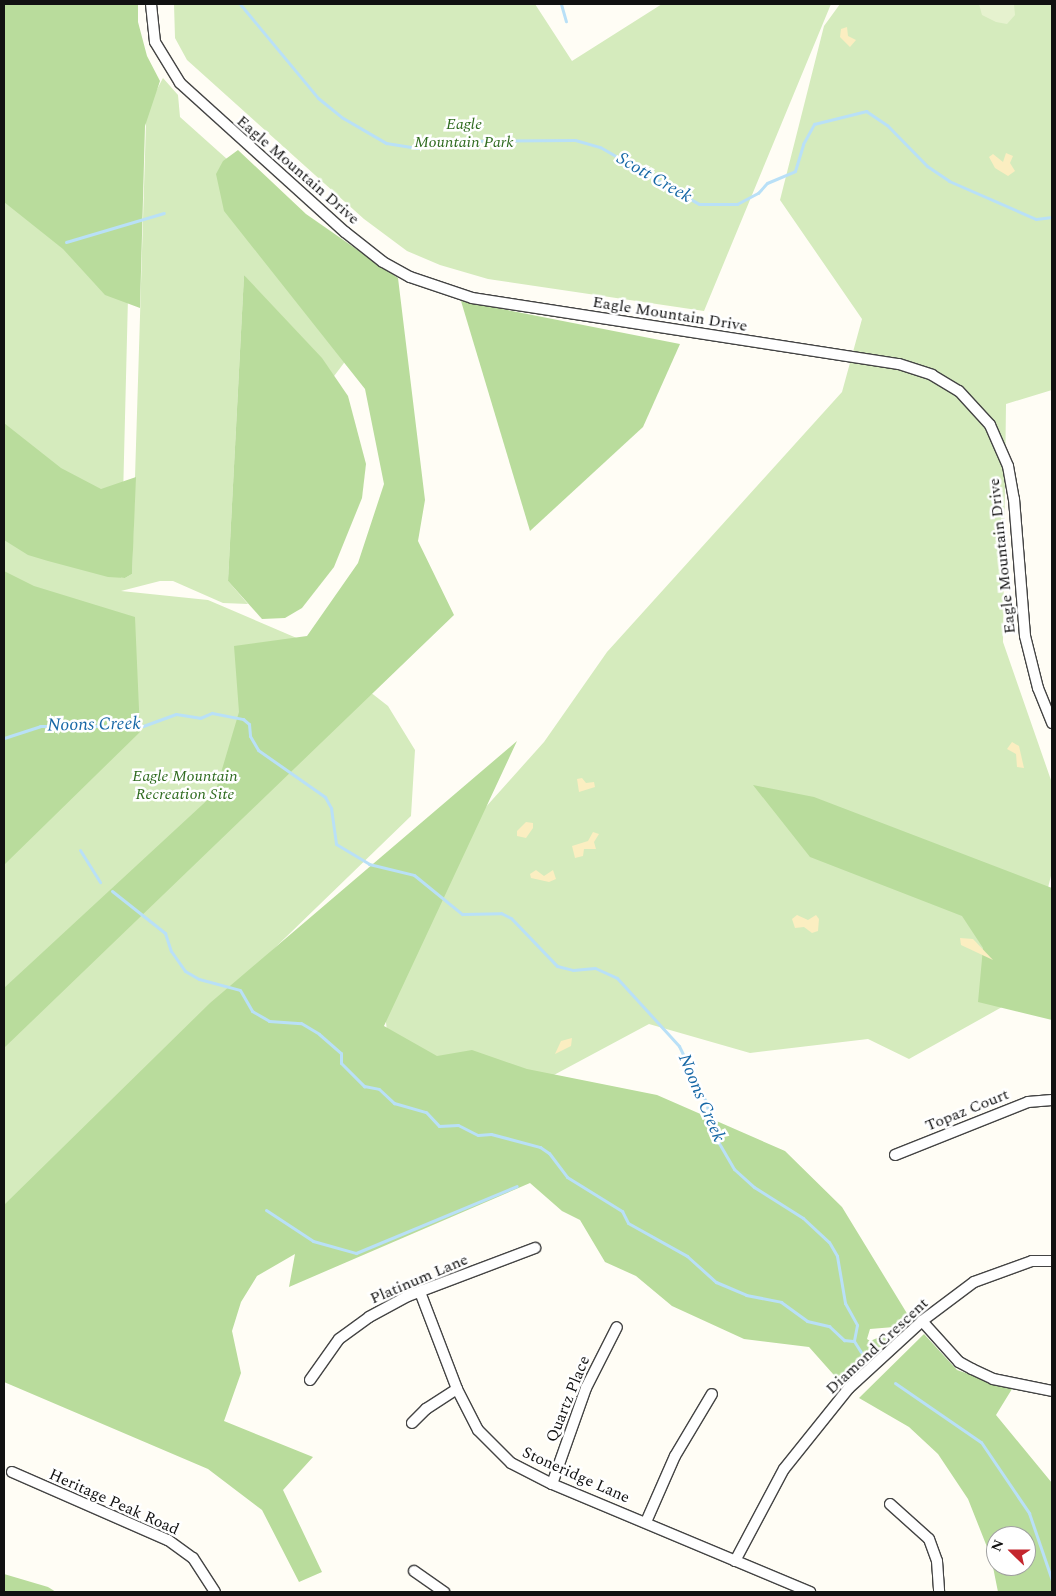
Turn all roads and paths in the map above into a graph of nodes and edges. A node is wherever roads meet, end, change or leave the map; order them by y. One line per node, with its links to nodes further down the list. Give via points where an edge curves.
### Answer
1 (151, 4): 2 (street, Eagle Mountain Drive, via 151,26 159,52 184,88 354,240 410,277 472,298 899,364 932,375 959,391 990,425 1008,466 1014,499 1025,636 1038,688)
2 (1052, 722)
3 (1052, 1100): 4 (street, Topaz Court, via 1028,1102)
4 (895, 1155)
5 (535, 1248): 7 (street, Platinum Lane)
6 (1052, 1261): 8 (street, Diamond Crescent, via 1032,1262 974,1282)
7 (420, 1292): 10 (street, Platinum Lane, via 369,1317 339,1339); 11 (street, Stoneridge Lane)
8 (922, 1321): 12 (street, via 959,1362 972,1369 993,1379); 19 (street, Diamond Crescent, via 827,1414 784,1469)
9 (617, 1327): 16 (street, Quartz Place, via 586,1388)
10 (310, 1380)
11 (457, 1389): 14 (street); 16 (street, Stoneridge Lane, via 478,1430 511,1463)
12 (1052, 1391)
13 (712, 1394): 18 (street, via 675,1456)
14 (412, 1423)
15 (12, 1472): 21 (street, Heritage Peak Road, via 168,1540 193,1558)
16 (552, 1484): 18 (street, Stoneridge Lane)
17 (890, 1504): 24 (street, via 929,1539 937,1561)
18 (646, 1522): 19 (street, Stoneridge Lane)
19 (735, 1560): 23 (street, Stoneridge Lane)
20 (414, 1571): 22 (street)
21 (215, 1592)
22 (444, 1592)
23 (810, 1592)
24 (939, 1592)

